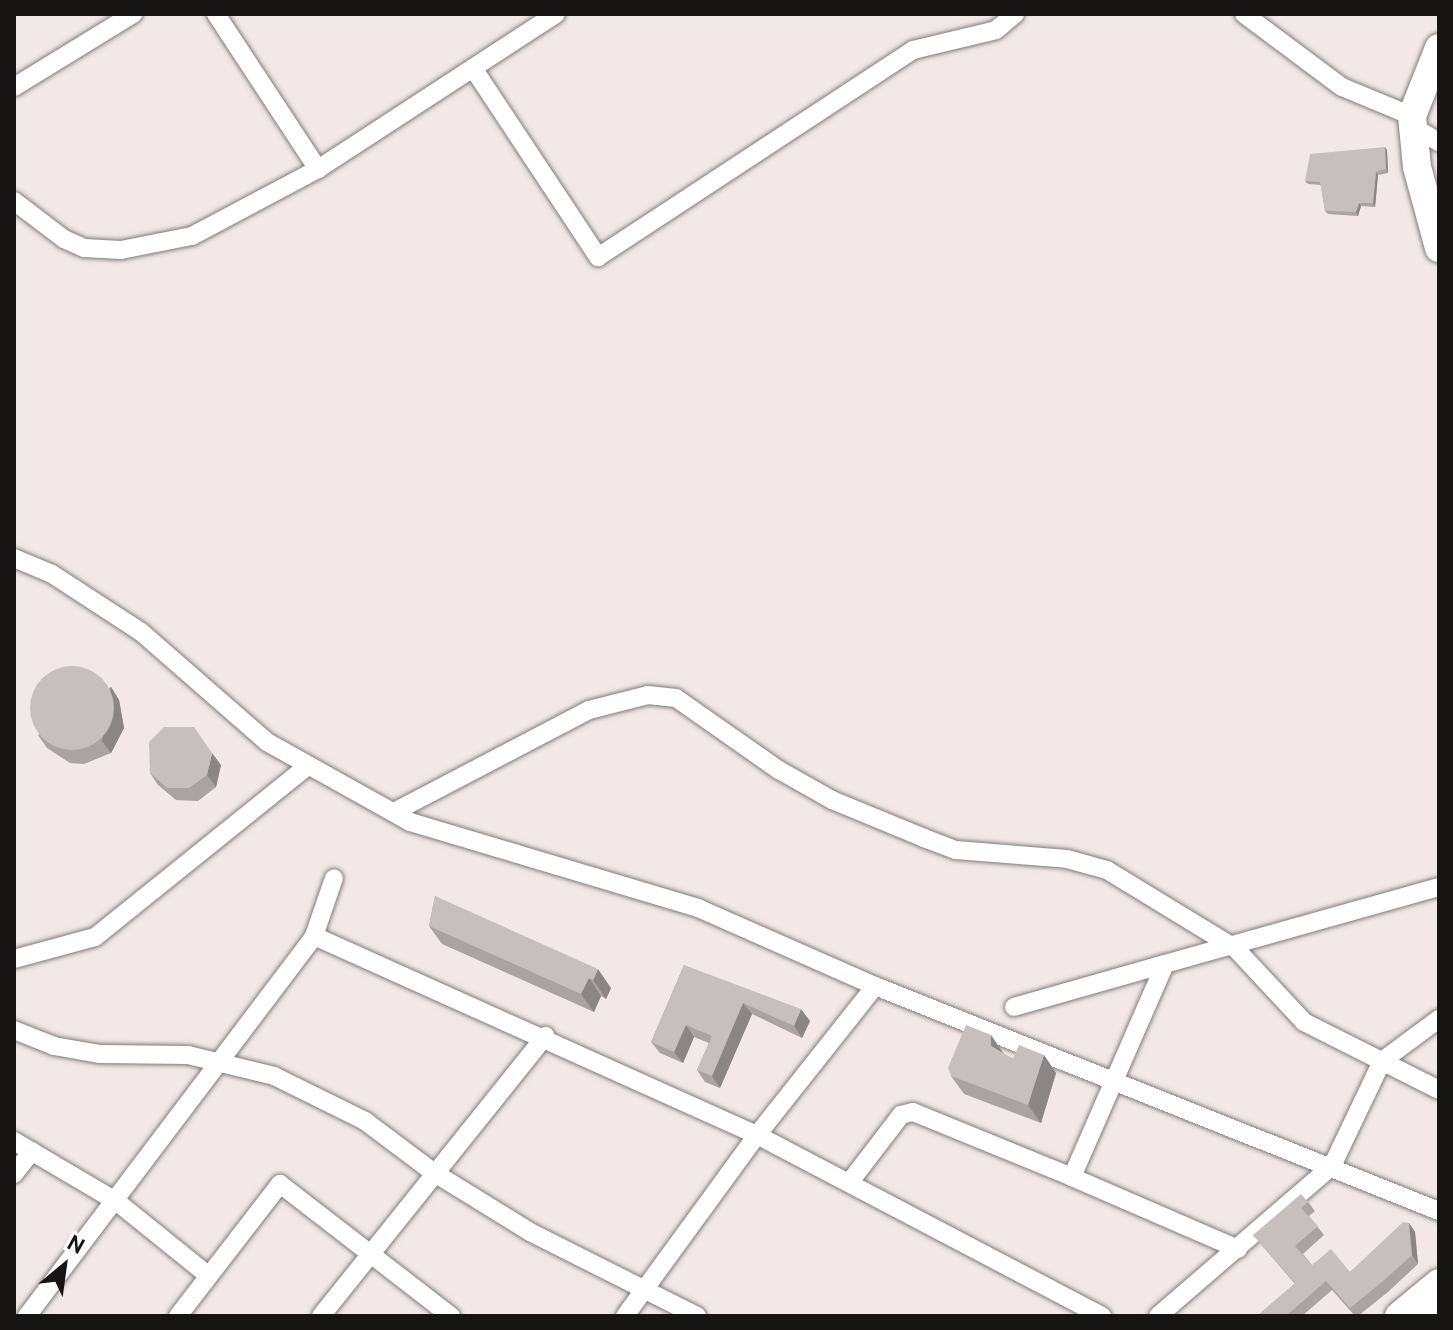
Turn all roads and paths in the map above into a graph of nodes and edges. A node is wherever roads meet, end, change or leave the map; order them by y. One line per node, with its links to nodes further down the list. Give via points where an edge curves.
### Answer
1 (133, 14): 8 (street)
2 (216, 14): 11 (street)
3 (556, 14): 7 (street)
4 (1015, 14): 7 (street, via 996,30 913,50 598,257)
5 (1244, 14): 9 (street, via 1342,87)
6 (1439, 48): 9 (highway)
7 (473, 68): 11 (street)
8 (14, 87)
9 (1412, 121): 10 (street); 13 (highway)
10 (1439, 142)
11 (318, 169): 12 (street, via 192,236 121,250 84,248 64,239)
12 (14, 201)
13 (1439, 248)
14 (14, 558): 15 (street, via 52,574 141,632 267,742)
15 (308, 766): 16 (street); 21 (street, via 95,937)
16 (394, 812): 20 (street, via 589,710 648,695 676,698 832,800 956,850 1067,859 1107,870); 23 (street, via 430,830 686,903)
17 (334, 878): 19 (street)
18 (1439, 887): 20 (street)
19 (314, 936): 27 (street); 29 (street)
20 (1235, 948): 22 (street); 28 (street, via 1304,1022)
21 (14, 959)
22 (1165, 964): 24 (street); 30 (street)
23 (875, 986): 30 (street); 32 (street)
24 (1014, 1007)
25 (1439, 1019): 28 (street)
26 (14, 1030): 29 (street, via 54,1046 100,1054 188,1055)
27 (545, 1036): 32 (street); 36 (street)
28 (1382, 1061): 31 (street); 35 (street)
29 (223, 1063): 36 (street, via 318,1094); 40 (street)
30 (1115, 1077): 35 (street); 38 (street)
31 (1439, 1090)
32 (757, 1135): 39 (street); 48 (street)
33 (14, 1141): 34 (street)
34 (32, 1151): 37 (street); 40 (street)
35 (1332, 1166): 41 (street); 44 (street)
36 (433, 1172): 45 (street); 48 (street, via 530,1232)
37 (14, 1174)
38 (1072, 1177): 39 (street, via 913,1112 901,1115); 44 (street)
39 (849, 1183): 55 (street)
40 (116, 1201): 46 (street); 49 (street)
41 (1419, 1203): 42 (street); 43 (street)
42 (1439, 1211)
43 (1439, 1217)
44 (1238, 1249): 56 (street)
45 (370, 1253): 46 (street, via 280,1184); 51 (street); 52 (street)
46 (209, 1276): 50 (street)
47 (1439, 1283): 57 (highway)
48 (645, 1290): 53 (street); 54 (street)
49 (27, 1316)
50 (178, 1316)
51 (321, 1316)
52 (451, 1316)
53 (625, 1316)
54 (697, 1316)
55 (1102, 1316)
56 (1158, 1316)
57 (1399, 1316)

